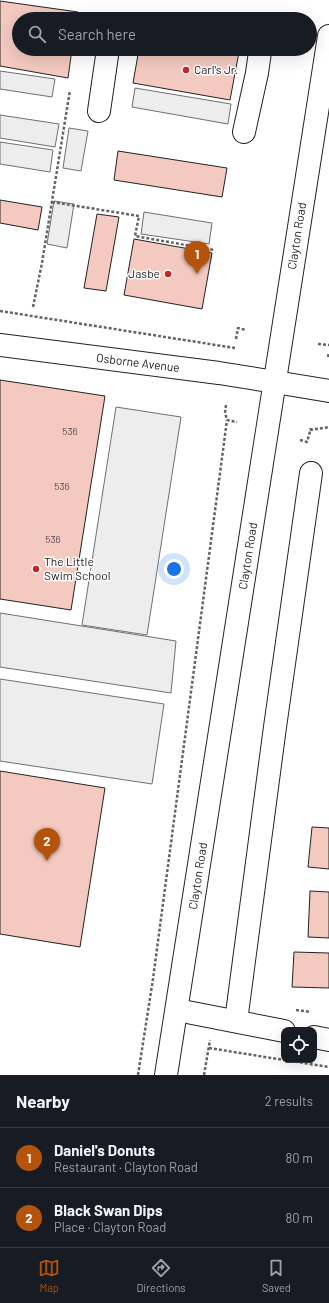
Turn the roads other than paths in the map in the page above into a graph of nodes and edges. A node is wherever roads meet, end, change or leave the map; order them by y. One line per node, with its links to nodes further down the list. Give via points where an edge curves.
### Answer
1 (329, 36): 7 (main road, Clayton Road)
2 (107, 56): 4 (main road)
3 (259, 56): 5 (main road)
4 (99, 111)
5 (244, 132)
6 (0, 345): 7 (main road, Osborne Avenue)
7 (275, 382): 8 (main road, Osborne Avenue); 10 (main road, Clayton Road)
8 (329, 390)
9 (311, 473): 11 (main road)
10 (177, 1010): 11 (main road); 15 (main road, Clayton Road)
11 (236, 1021): 12 (main road)
12 (281, 1030)
13 (317, 1038): 14 (main road)
14 (329, 1040)
15 (166, 1075)

